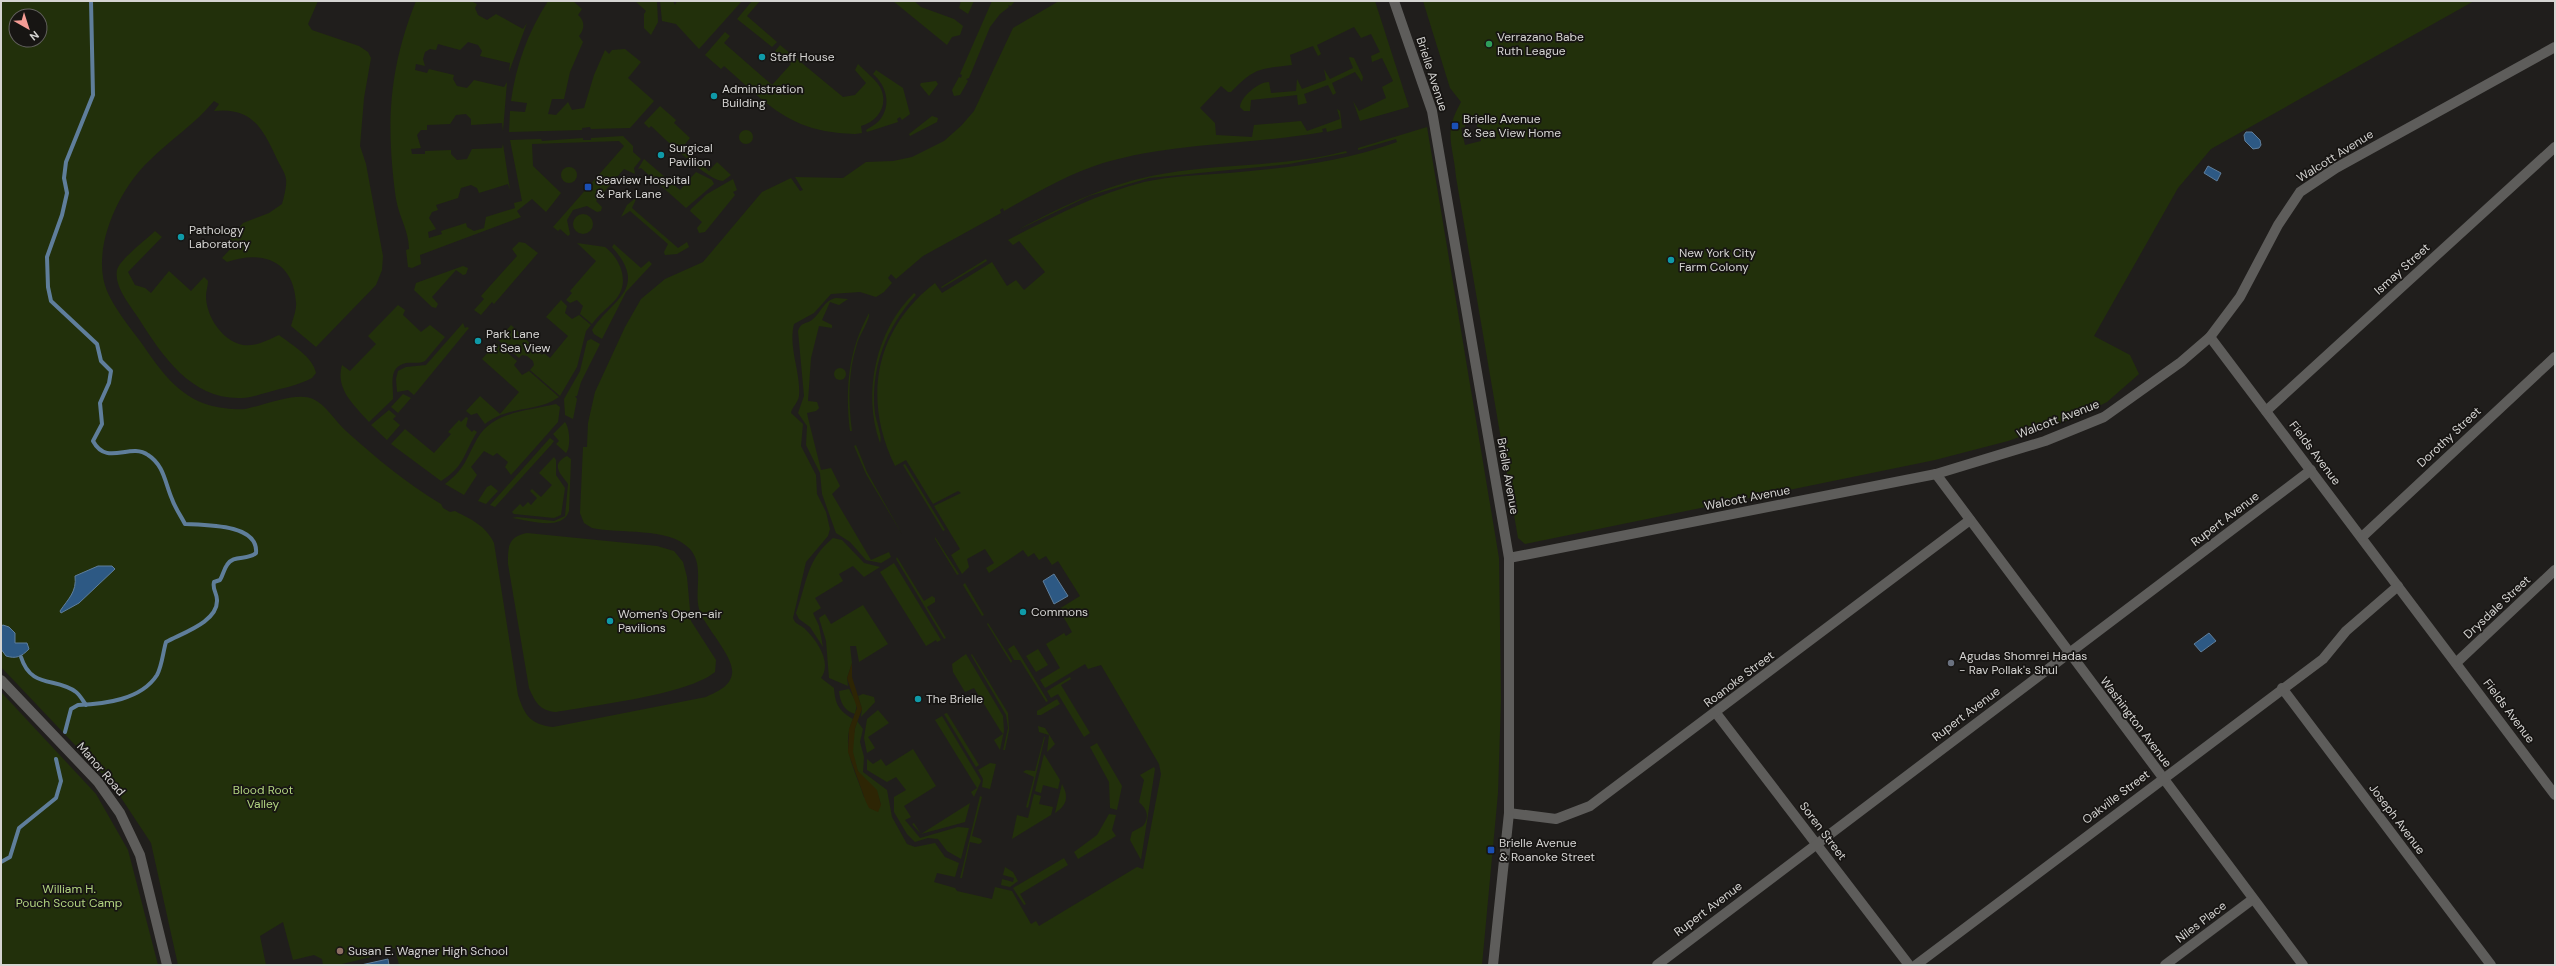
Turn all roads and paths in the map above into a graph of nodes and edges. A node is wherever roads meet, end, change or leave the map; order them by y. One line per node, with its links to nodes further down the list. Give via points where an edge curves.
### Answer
1 (1394, 1): 11 (street, Brielle Avenue, via 1432,111)
2 (2555, 47): 4 (street, Walcott Avenue, via 2336,168 2300,192 2278,225 2240,297)
3 (2555, 147): 6 (street, Ismay Street)
4 (2210, 337): 6 (street, Fields Avenue); 8 (street, Walcott Avenue, via 2181,362 2104,417 2045,441)
5 (2555, 357): 10 (street, Dorothy Street)
6 (2266, 411): 7 (street, Fields Avenue)
7 (2311, 470): 10 (street, Fields Avenue); 14 (street, Rupert Avenue)
8 (1936, 474): 9 (street, Washington Avenue); 11 (street, Walcott Avenue)
9 (1970, 520): 14 (street, Washington Avenue); 18 (street, Roanoke Street)
10 (2362, 537): 13 (street, Fields Avenue)
11 (1509, 558): 21 (street, Brielle Avenue)
12 (2555, 570): 15 (street, Drysdale Street)
13 (2398, 586): 15 (street, Fields Avenue); 17 (street, Oakville Street, via 2346,631 2323,658)
14 (2068, 653): 19 (street, Washington Avenue); 22 (street, Rupert Avenue)
15 (2456, 663): 20 (street, Fields Avenue)
16 (1, 680): 24 (street, Manor Road, via 98,782 120,813 140,855)
17 (2282, 688): 19 (street, Oakville Street); 31 (street, Joseph Avenue)
18 (1716, 713): 21 (street, Roanoke Street, via 1590,806 1556,819); 22 (street, Soren Street)
19 (2162, 779): 23 (street, Washington Avenue); 28 (street, Oakville Street)
20 (2553, 789)
21 (1509, 813): 25 (street, Brielle Avenue)
22 (1816, 844): 26 (street, Rupert Avenue); 27 (street, Soren Street)
23 (2253, 899): 29 (street, Niles Place); 30 (street, Washington Avenue)
24 (167, 965)
25 (1493, 965)
26 (1656, 965)
27 (1909, 965)
28 (1916, 965)
29 (2165, 965)
30 (2302, 965)
31 (2491, 965)

